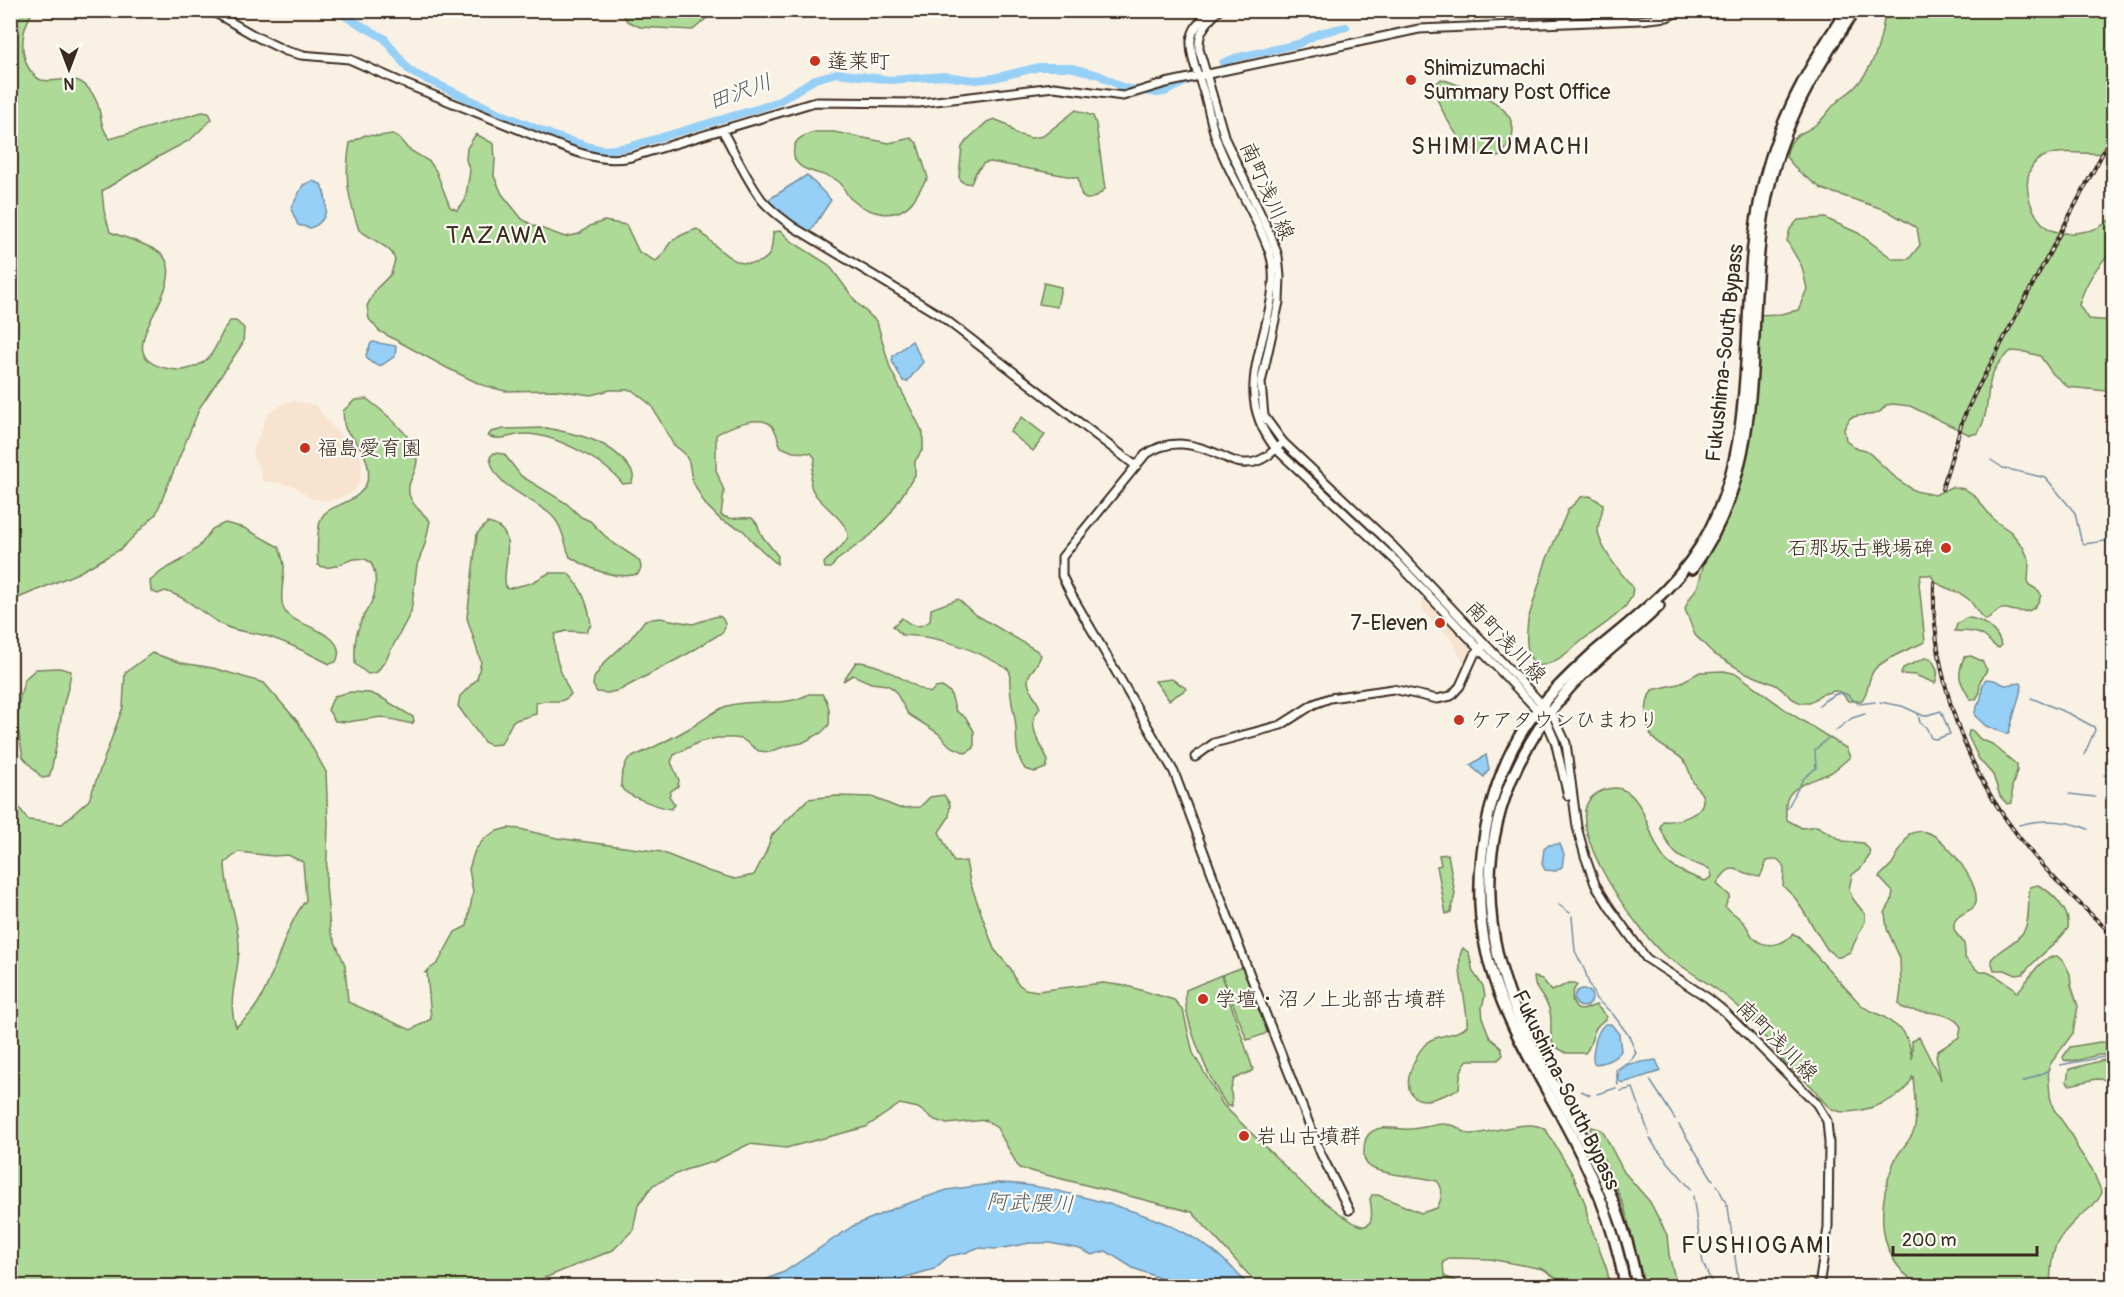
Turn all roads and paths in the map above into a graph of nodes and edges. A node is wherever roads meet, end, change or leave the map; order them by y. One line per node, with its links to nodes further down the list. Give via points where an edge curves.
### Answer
1 (210, 10): 10 (street, via 286,51 349,59 587,156 620,159)
2 (1211, 10): 7 (street, 南町浅川線, via 1197,24 1191,40)
3 (1220, 10): 7 (street, 南町浅川線, via 1200,34)
4 (1681, 10): 7 (street, via 1649,20 1419,28)
5 (1847, 10): 8 (highway, via 1817,55)
6 (1855, 10): 8 (highway, Fukushima-South Bypass)
7 (1203, 76): 10 (street, via 1130,95 1110,96 1054,87 919,103 826,101); 11 (street, 南町浅川線, via 1225,139 1278,256 1279,302 1260,393 1264,416); 12 (street, 南町浅川線, via 1218,142 1272,263 1273,288 1253,392 1261,427)
8 (1795, 103): 9 (highway, Fukushima-South Bypass)
9 (1789, 117): 15 (highway, Fukushima-South Bypass, via 1768,165 1758,209 1740,430 1732,470 1716,515 1698,550 1672,584 1576,669); 16 (highway, Fukushima-South Bypass, via 1765,210 1748,427 1740,467 1724,512 1707,549 1683,582 1582,675)
10 (722, 130): 13 (street, via 764,202 774,211 795,228 941,316)
11 (1283, 442): 12 (street); 14 (street, 南町浅川線, via 1392,545)
12 (1276, 449): 13 (street, via 1259,460 1241,463 1200,446 1173,444 1151,450); 14 (street, 南町浅川線)
13 (1136, 466): 18 (street, via 1062,557 1062,576 1174,772 1317,1143)
14 (1483, 646): 15 (street, 南町浅川線); 17 (street, via 1451,696 1437,699 1393,689 1330,698 1281,724 1214,743)
15 (1540, 707): 16 (street, 南町浅川線); 19 (highway, Fukushima-South Bypass, via 1514,746 1493,799 1482,854 1481,927 1492,975 1509,1020 1598,1193 1616,1242)
16 (1547, 715): 20 (highway, Fukushima-South Bypass, via 1519,761 1498,821 1490,882 1496,954 1512,1004 1615,1204 1628,1242); 21 (street, 南町浅川線, via 1595,884 1610,909 1646,957 1725,1012 1816,1103 1827,1121 1828,1228)
17 (1195, 757)
18 (1349, 1210)
19 (1625, 1287)
20 (1636, 1287)
21 (1819, 1287)

